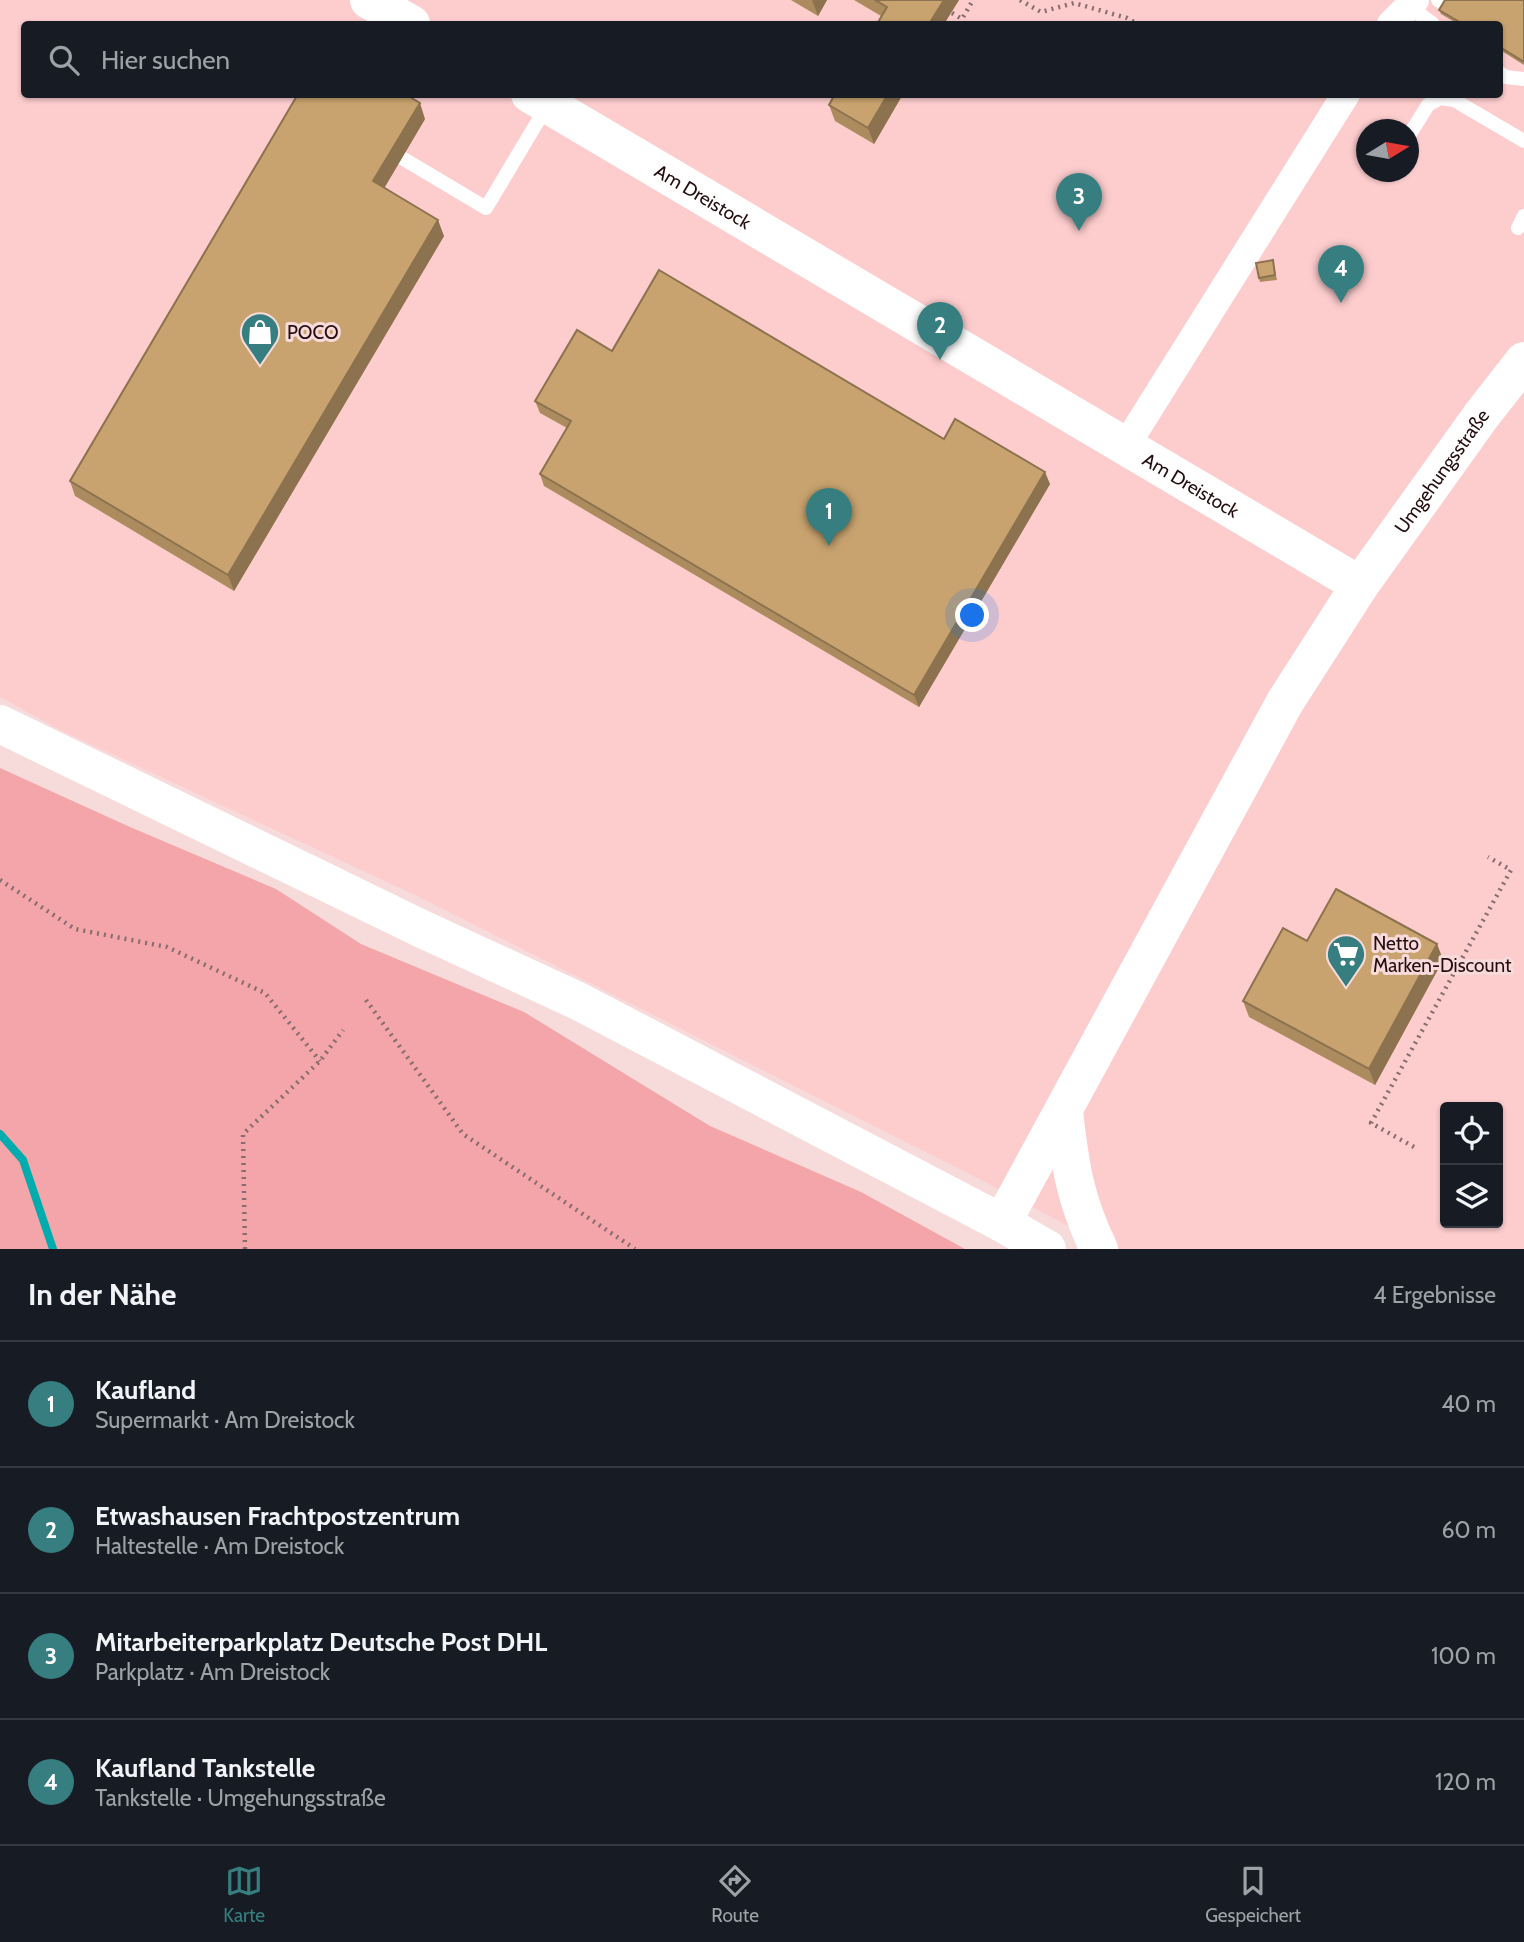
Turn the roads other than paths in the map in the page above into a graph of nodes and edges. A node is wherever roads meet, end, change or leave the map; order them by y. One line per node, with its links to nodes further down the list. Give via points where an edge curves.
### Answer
1 (369, 0): 4 (street)
2 (1438, 0): 6 (lane)
3 (1405, 10): 5 (lane)
4 (406, 21)
5 (1427, 21)
6 (1469, 21)
7 (1503, 74): 8 (lane)
8 (1524, 79)
9 (1343, 98): 15 (street)
10 (539, 100): 13 (lane, via 486,208); 15 (street, Am Dreistock)
11 (1419, 120): 12 (lane, via 1428,105 1440,98 1454,100)
12 (1524, 141)
13 (402, 158)
14 (1524, 361): 16 (street, Umgehungsstraße)
15 (1125, 447): 16 (street, Am Dreistock)
16 (1360, 585): 18 (street, via 1286,702)
17 (0, 724): 19 (street, via 578,1001)
18 (1071, 1098): 19 (street); 21 (street, via 1075,1189)
19 (1002, 1223): 20 (street)
20 (1047, 1249)
21 (1099, 1249)

